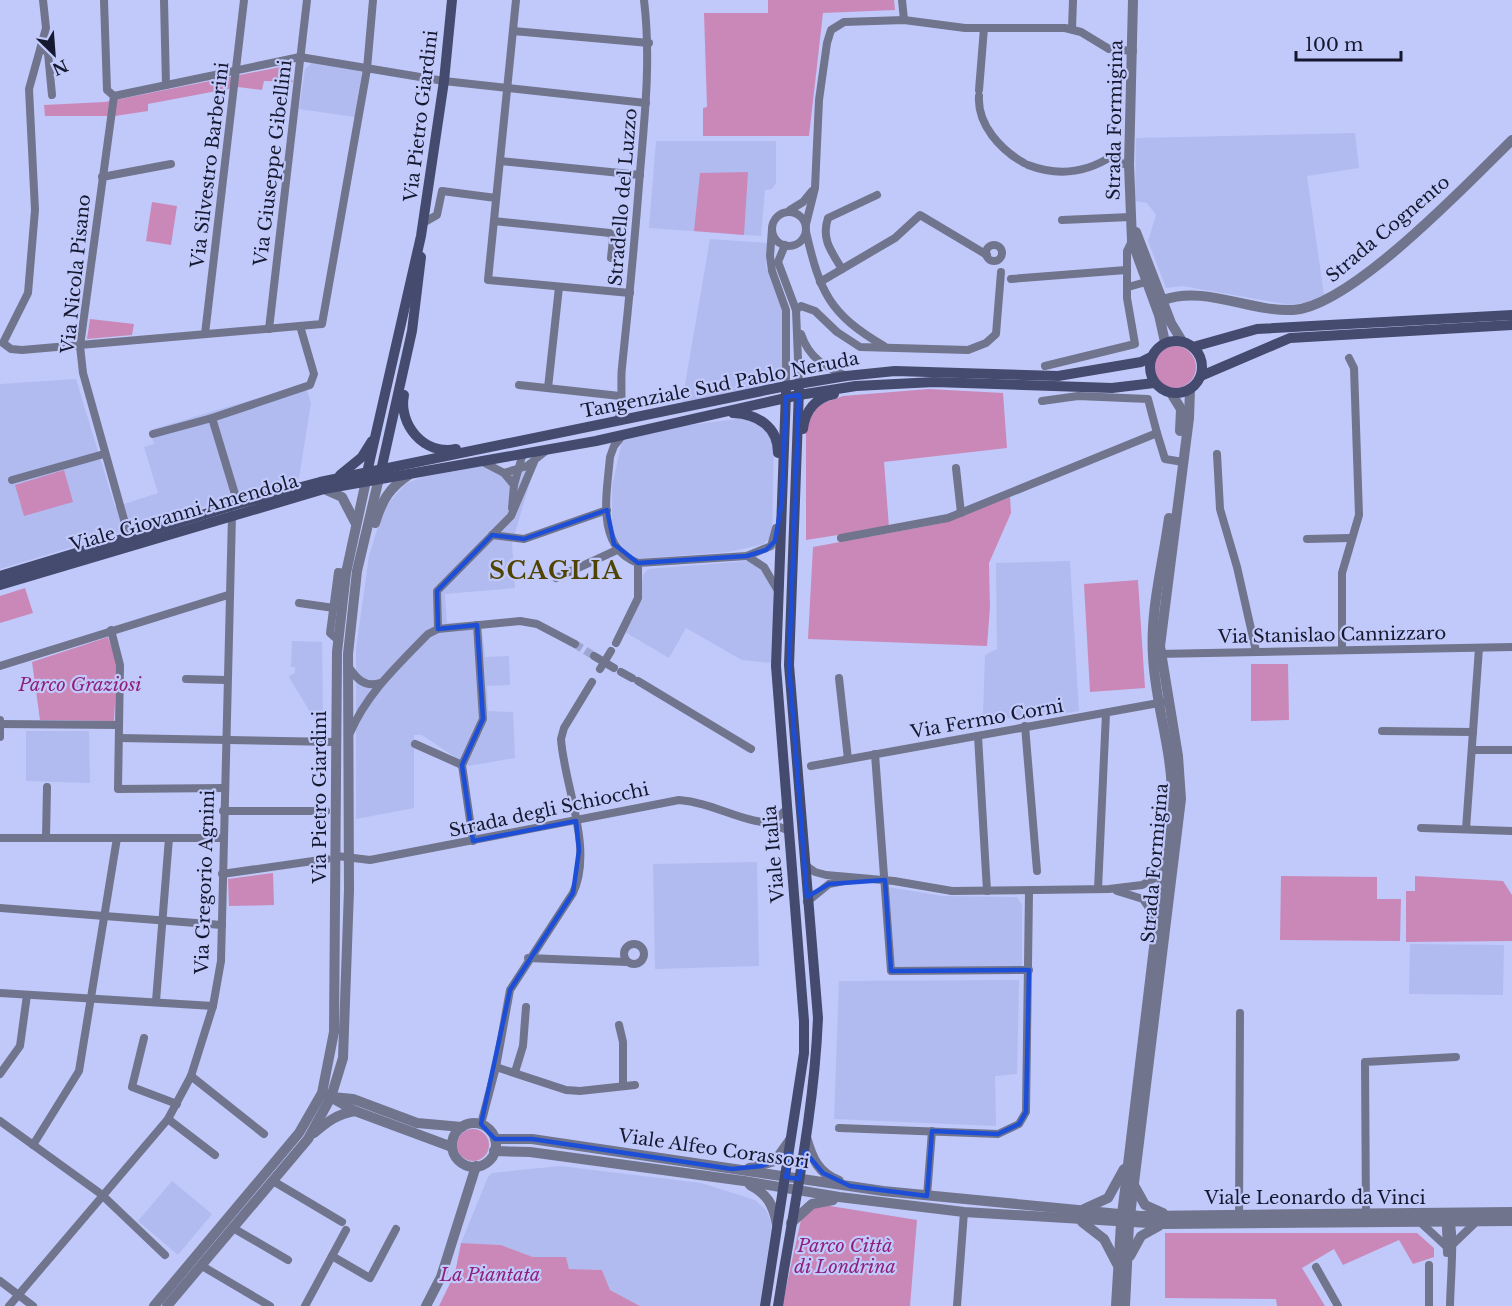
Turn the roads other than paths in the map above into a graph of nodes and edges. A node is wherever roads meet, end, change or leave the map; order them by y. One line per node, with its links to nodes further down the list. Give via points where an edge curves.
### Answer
1 (44, 0): 18 (street, via 46,28)
2 (104, 0): 27 (street, via 108,90)
3 (164, 0): 24 (street)
4 (244, 0): 22 (street, Via Silvestro Barberini)
5 (307, 0): 20 (street, Via Giuseppe Gibellini)
6 (373, 0): 21 (street)
7 (452, 0): 23 (main road, Via Pietro Giardini)
8 (516, 0): 16 (street)
9 (644, 0): 17 (street, Stradello del Luzzo)
10 (902, 0): 13 (street)
11 (1073, 0): 15 (street)
12 (1133, 0): 19 (street, Strada Formigina)
13 (904, 20): 14 (street); 35 (street, via 844,22 831,30 819,100)
14 (984, 28): 15 (street); 32 (street, via 979,105 996,141 1026,164 1057,173 1091,167 1112,156)
15 (1072, 29): 19 (street, via 1109,49)
16 (513, 31): 17 (street); 25 (street)
17 (649, 43): 28 (street, Stradello del Luzzo)
18 (41, 47): 26 (street, via 48,53); 70 (street, via 29,89 35,210 28,293)
19 (1132, 51): 32 (street, Strada Formigina)
20 (300, 57): 21 (street); 22 (street); 65 (street, Via Giuseppe Gibellini)
21 (367, 69): 23 (street); 63 (street, via 322,324)
22 (236, 71): 24 (street); 67 (street, Via Silvestro Barberini)
23 (444, 81): 25 (street); 42 (main road, Via Pietro Giardini)
24 (166, 85): 27 (street)
25 (507, 87): 28 (street); 30 (street)
26 (52, 95)
27 (114, 96): 34 (street, Via Nicola Pisano)
28 (646, 103): 33 (street, Stradello del Luzzo)
29 (1512, 140): 59 (street, Strada Cognento, via 1405,241 1346,288 1318,304 1281,310 1190,294)
30 (500, 161): 33 (street); 37 (street)
31 (171, 164): 34 (street)
32 (1129, 165): 39 (street, Strada Formigina)
33 (640, 175): 58 (street, Stradello del Luzzo)
34 (102, 177): 71 (street, Via Nicola Pisano)
35 (815, 188): 38 (street, via 797,208); 43 (street)
36 (877, 195): 51 (street, via 828,218 825,242)
37 (496, 198): 41 (street); 42 (street, via 442,191 437,215)
38 (783, 213): 43 (street, via 797,213); 44 (street, via 775,219)
39 (1130, 217): 40 (street); 46 (street, Strada Formigina)
40 (1062, 220)
41 (494, 221): 49 (street, via 610,233); 56 (street, via 488,280)
42 (423, 223): 45 (main road, Via Pietro Giardini)
43 (806, 228): 47 (street); 50 (street)
44 (772, 229): 48 (street, via 776,239); 86 (street, via 772,271 786,310)
45 (421, 236): 66 (main road, Via Pietro Giardini); 80 (main road, Via Pietro Giardini)
46 (1135, 240): 52 (street, Strada Formigina, via 1126,251); 55 (street, Strada Formigina); 59 (street, Strada Formigina)
47 (797, 244): 48 (street); 50 (street)
48 (785, 245): 60 (street, via 778,262)
49 (611, 258)
50 (812, 258): 54 (street)
51 (842, 269): 54 (street); 72 (street, via 895,238 920,215 994,258 1001,272 998,327 986,343 968,350)
52 (1126, 270): 53 (street); 57 (street, Strada Formigina)
53 (1011, 279)
54 (820, 282): 72 (street, via 835,311)
55 (1146, 282): 57 (street); 59 (street, Strada Formigina)
56 (559, 287): 58 (street); 83 (street)
57 (1128, 287): 76 (street, Strada Formigina, via 1136,344)
58 (630, 294): 88 (street, Stradello del Luzzo)
59 (1159, 301): 68 (street, Strada Formigina); 69 (street, Strada Formigina)
60 (796, 310): 64 (street); 72 (street, via 801,306 815,311 860,347)
61 (1512, 315): 73 (main road, via 1257,329)
62 (1512, 325): 78 (main road, via 1290,338)
63 (300, 326): 65 (street); 91 (street, via 314,374 310,385)
64 (798, 327): 77 (street, via 815,360); 84 (street)
65 (269, 329): 67 (street)
66 (412, 331): 98 (main road, via 401,406 416,436 443,450 498,440 506,440); 111 (main road, Via Pietro Giardini)
67 (205, 334): 71 (street)
68 (1182, 341): 69 (main road); 73 (main road)
69 (1165, 342): 74 (main road)
70 (1, 346): 71 (street, via 22,350)
71 (80, 346): 101 (street, Via Nicola Pisano)
72 (885, 346)
73 (1193, 347): 78 (main road, via 1201,360)
74 (1151, 357): 77 (main road, Tangenziale Sud Pablo Neruda, via 1058,376 895,371); 79 (main road, via 1150,375)
75 (1349, 358): 127 (street, via 1354,368 1359,514)
76 (1046, 366)
77 (846, 375): 84 (main road, Tangenziale Sud Pablo Neruda)
78 (1201, 376): 85 (main road)
79 (1154, 383): 82 (main road, Tangenziale Sud Pablo Neruda, via 1112,388 934,382); 87 (main road)
80 (390, 384): 112 (main road, Via Pietro Giardini); 115 (main road, via 369,447 351,469)
81 (519, 385): 83 (street)
82 (856, 386): 84 (main road, Tangenziale Sud Pablo Neruda); 117 (main road, via 819,400 804,417)
83 (548, 388): 88 (street)
84 (799, 389): 86 (main road, Tangenziale Sud Pablo Neruda); 117 (main road)
85 (1190, 389): 87 (main road); 105 (street, Strada Formigina)
86 (786, 392): 90 (main road, Tangenziale Sud Pablo Neruda); 92 (main road, Tangenziale Sud Pablo Neruda); 113 (main road, Viale Italia)
87 (1171, 393): 105 (street, Strada Formigina, via 1182,413)
88 (620, 396): 92 (street, Stradello del Luzzo, via 622,410)
89 (1042, 401): 95 (street, via 1078,396 1146,399 1150,401)
90 (718, 412): 94 (main road, Tangenziale Sud Pablo Neruda); 113 (main road, via 748,414 769,426 777,440 778,471)
91 (212, 418): 96 (street); 119 (street)
92 (618, 420): 93 (main road, Tangenziale Sud Pablo Neruda)
93 (595, 426): 98 (main road, Tangenziale Sud Pablo Neruda); 100 (main road, via 577,435 529,446)
94 (628, 432): 97 (main road, Tangenziale Sud Pablo Neruda); 103 (street, via 614,446)
95 (1157, 433): 105 (street, via 1163,457); 121 (street)
96 (153, 434)
97 (596, 441): 99 (main road, Tangenziale Sud Pablo Neruda); 103 (street)
98 (510, 445): 111 (main road, Tangenziale Sud Pablo Neruda)
99 (548, 449): 100 (main road, Tangenziale Sud Pablo Neruda); 106 (street)
100 (523, 453): 104 (main road, Tangenziale Sud Pablo Neruda); 108 (street)
101 (104, 454): 114 (street); 129 (street, Via Nicola Pisano)
102 (1217, 454): 149 (street, via 1220,509)
103 (610, 457): 120 (street)
104 (480, 460): 109 (main road, Tangenziale Sud Pablo Neruda); 110 (street)
105 (1180, 461): 150 (street, Strada Formigina, via 1152,634)
106 (534, 462): 108 (street); 123 (street)
107 (956, 468): 121 (street)
108 (519, 470): 110 (street); 116 (street)
109 (412, 472): 111 (main road, Tangenziale Sud Pablo Neruda); 133 (street, via 385,496)
110 (504, 473): 116 (street)
111 (380, 474): 112 (main road, Tangenziale Sud Pablo Neruda); 133 (street, Via Pietro Giardini)
112 (367, 476): 115 (main road, Viale Giovanni Amendola); 124 (street, Via Pietro Giardini)
113 (782, 478): 118 (main road, Viale Italia)
114 (12, 480)
115 (326, 485): 119 (main road, Viale Giovanni Amendola); 122 (main road, Viale Giovanni Amendola); 124 (street, via 342,497)
116 (514, 485): 123 (street)
117 (795, 500): 200 (main road, Viale Italia, via 789,665)
118 (782, 501): 131 (street, via 777,510 775,541 766,550); 137 (main road, Viale Italia)
119 (238, 504): 129 (main road, Viale Giovanni Amendola)
120 (607, 510): 125 (street, via 524,540); 130 (street, via 608,529)
121 (961, 513): 126 (street)
122 (232, 515): 129 (main road, Viale Giovanni Amendola); 138 (street, Via Gregorio Agnini)
123 (511, 516): 125 (street)
124 (355, 522): 133 (street, Via Pietro Giardini)
125 (492, 535): 142 (street, via 437,591)
126 (841, 538)
127 (1350, 538): 128 (street); 148 (street, via 1342,573)
128 (1307, 539)
129 (130, 541): 134 (main road, Viale Giovanni Amendola); 136 (main road, Viale Giovanni Amendola)
130 (617, 550): 132 (street); 135 (street)
131 (747, 556): 132 (street); 137 (street, via 772,576)
132 (638, 563): 152 (street, via 638,598)
133 (347, 572): 140 (street); 144 (street, Via Pietro Giardini); 154 (street, Via Pietro Giardini)
134 (0, 576)
135 (556, 578)
136 (0, 585)
137 (778, 592): 183 (main road, Viale Italia, via 776,666)
138 (228, 596): 143 (street); 157 (street, Via Gregorio Agnini)
139 (299, 603): 140 (street)
140 (334, 608): 144 (street, via 330,633)
141 (477, 625): 142 (street); 145 (street, via 529,622); 179 (street, via 483,719)
142 (438, 629): 159 (street, via 428,634)
143 (111, 630): 153 (street); 164 (street, via 120,665)
144 (339, 641): 172 (street, Via Pietro Giardini)
145 (575, 644)
146 (1512, 647): 147 (street, Via Stanislao Cannizzaro)
147 (1479, 648): 148 (street, Via Stanislao Cannizzaro); 167 (street)
148 (1342, 650): 149 (street, Via Stanislao Cannizzaro)
149 (1256, 651): 150 (street, Via Stanislao Cannizzaro)
150 (1157, 654): 160 (street, Strada Formigina)
151 (594, 656): 152 (street)
152 (602, 665): 174 (street, via 618,670)
153 (0, 666)
154 (348, 666): 159 (street, via 363,683); 172 (street, Via Pietro Giardini)
155 (839, 678): 178 (street)
156 (186, 679): 157 (street)
157 (226, 680): 171 (street, Via Gregorio Agnini)
158 (592, 682): 186 (street, via 561,739)
159 (380, 683): 172 (street)
160 (1164, 702): 161 (street, Via Fermo Corni); 190 (street, Strada Formigina)
161 (1106, 713): 165 (street, Via Fermo Corni); 207 (street)
162 (0, 718): 163 (street)
163 (0, 724): 164 (street); 169 (street)
164 (119, 725): 170 (street)
165 (1025, 726): 168 (street, Via Fermo Corni); 201 (street)
166 (1382, 731): 167 (street)
167 (1473, 732): 175 (street)
168 (978, 736): 177 (street, Via Fermo Corni); 208 (street)
169 (0, 737)
170 (119, 738): 171 (street); 182 (street, via 118,789)
171 (225, 740): 172 (street); 182 (street, Via Gregorio Agnini)
172 (342, 741): 199 (street, Via Pietro Giardini)
173 (415, 744): 179 (street)
174 (751, 748)
175 (1472, 750): 176 (street); 189 (street)
176 (1512, 750)
177 (875, 754): 178 (street, Via Fermo Corni); 205 (street)
178 (848, 759): 180 (street, Via Fermo Corni)
179 (462, 765): 198 (street)
180 (811, 766)
181 (47, 787): 194 (street)
182 (224, 788): 184 (street, Via Gregorio Agnini)
183 (787, 809): 187 (street); 191 (main road, Viale Italia)
184 (223, 811): 185 (street); 197 (street, Via Gregorio Agnini)
185 (326, 811)
186 (576, 821): 187 (street, Strada degli Schiocchi, via 679,800 700,802); 198 (street, Strada degli Schiocchi); 216 (street, via 576,885)
187 (764, 822): 191 (street, Strada degli Schiocchi)
188 (1421, 828): 189 (street)
189 (1466, 829): 192 (street)
190 (1176, 830): 202 (street, Strada Formigina); 261 (street, Strada Formigina)
191 (789, 831): 247 (main road, Viale Italia, via 804,1021 804,1053)
192 (1512, 831)
193 (0, 838): 194 (street)
194 (46, 838): 195 (street)
195 (117, 838): 196 (street); 212 (street)
196 (169, 838): 197 (street); 213 (street)
197 (222, 838): 203 (street, Via Gregorio Agnini)
198 (473, 841): 199 (street, Strada degli Schiocchi, via 370,860)
199 (337, 857): 203 (street, Strada degli Schiocchi); 229 (street, Via Pietro Giardini, via 346,1033); 236 (street, Via Pietro Giardini, via 334,1032)
200 (805, 865): 204 (street, via 815,872); 210 (main road, Viale Italia)
201 (1037, 871)
202 (1164, 873): 206 (street, via 1142,885); 215 (street, Strada Formigina)
203 (222, 874): 214 (street, Via Gregorio Agnini)
204 (856, 879): 205 (street); 210 (street, via 829,884)
205 (885, 880): 208 (street, via 933,889); 218 (street, via 891,971)
206 (1109, 889): 207 (street); 215 (street, via 1138,896 1148,905 1153,914)
207 (1098, 890): 209 (street)
208 (987, 891): 209 (street)
209 (1029, 891): 218 (street)
210 (807, 902): 248 (main road, Viale Italia, via 818,1018)
211 (0, 908): 212 (street)
212 (106, 918): 213 (street); 221 (street)
213 (163, 922): 214 (street); 222 (street)
214 (222, 925): 223 (street, Via Gregorio Agnini)
215 (1154, 945): 256 (street, Strada Formigina)
216 (528, 958): 217 (street); 230 (street, via 510,990)
217 (627, 962)
218 (1029, 970): 245 (street, via 1024,1118 1014,1128 998,1134)
219 (0, 993): 220 (street)
220 (27, 995): 221 (street); 232 (street, via 20,1046)
221 (91, 999): 222 (street); 251 (street, via 79,1071)
222 (156, 1001): 223 (street)
223 (213, 1006): 233 (street, Via Gregorio Agnini)
224 (526, 1007): 231 (street, via 523,1046)
225 (1240, 1013): 276 (street)
226 (619, 1025): 234 (street, via 624,1049)
227 (144, 1038): 238 (street, via 132,1087)
228 (1456, 1057): 274 (street, via 1365,1062)
229 (343, 1058): 236 (street, Via Pietro Giardini); 237 (street, via 342,1081)
230 (496, 1067): 231 (street); 242 (street)
231 (515, 1072): 234 (street, via 566,1090)
232 (0, 1074)
233 (191, 1076): 238 (street, Via Gregorio Agnini); 246 (street)
234 (623, 1085): 235 (street)
235 (635, 1085)
236 (327, 1095): 237 (street); 239 (street); 249 (street, Via Pietro Giardini); 298 (street, Via Pietro Giardini, via 285,1151)
237 (353, 1099): 243 (street, via 417,1123)
238 (177, 1104): 240 (street, Via Gregorio Agnini)
239 (355, 1111): 249 (street, Via Pietro Giardini, via 330,1119); 252 (street)
240 (168, 1119): 254 (street); 265 (street, Via Gregorio Agnini)
241 (1, 1123): 251 (street)
242 (481, 1124): 243 (street); 250 (street)
243 (462, 1127): 252 (street)
244 (839, 1128): 245 (street)
245 (932, 1131): 266 (street)
246 (264, 1134)
247 (793, 1134): 258 (street, via 775,1161); 262 (main road, Viale Italia)
248 (806, 1137): 263 (main road, Viale Italia); 264 (street, via 823,1173)
249 (308, 1139): 259 (street, Via Pietro Giardini)
250 (495, 1139): 253 (street); 258 (street, Viale Alfeo Corassori, via 532,1139)
251 (33, 1145): 265 (street)
252 (452, 1147): 255 (street)
253 (494, 1151): 257 (street, via 488,1161); 260 (street, Viale Alfeo Corassori, via 530,1152)
254 (216, 1155)
255 (459, 1161): 257 (street); 268 (street, via 464,1174)
256 (1128, 1164): 272 (street, via 1108,1198); 275 (street, Strada Formigina)
257 (476, 1166): 268 (street)
258 (732, 1169): 262 (street, Viale Alfeo Corassori)
259 (273, 1181): 282 (street, Via Pietro Giardini); 287 (street, via 344,1226)
260 (744, 1182): 262 (street, Viale Alfeo Corassori); 284 (street, via 768,1199)
261 (1134, 1182): 275 (street, Strada Formigina); 277 (street, via 1145,1205)
262 (786, 1183): 263 (street, Viale Alfeo Corassori); 284 (main road, Viale Italia)
263 (798, 1184): 264 (street, Viale Alfeo Corassori); 267 (street, Viale Alfeo Corassori); 281 (main road, Viale Italia)
264 (850, 1186): 266 (street, Viale Alfeo Corassori)
265 (101, 1194): 286 (street); 295 (street, Via Gregorio Agnini)
266 (927, 1196): 269 (street); 272 (street, Viale Alfeo Corassori)
267 (839, 1197): 269 (street, Viale Alfeo Corassori); 281 (street, via 812,1204)
268 (465, 1203): 302 (street, via 441,1277)
269 (918, 1208): 270 (street, Viale Alfeo Corassori)
270 (964, 1212): 272 (street, Viale Alfeo Corassori); 305 (street)
271 (1512, 1212): 273 (street, Viale Leonardo da Vinci)
272 (1080, 1215): 275 (street, Viale Alfeo Corassori); 293 (street, via 1104,1239)
273 (1454, 1217): 274 (street, Viale Leonardo da Vinci); 278 (street, Viale Leonardo da Vinci); 280 (street, Viale Leonardo da Vinci); 285 (street)
274 (1366, 1218): 276 (street, Viale Leonardo da Vinci); 280 (street, Viale Leonardo da Vinci)
275 (1125, 1219): 277 (street, Viale Alfeo Corassori); 289 (street, Strada Formigina); 293 (street, Strada Formigina)
276 (1239, 1219): 277 (street, Viale Leonardo da Vinci)
277 (1169, 1220): 289 (street, via 1141,1236)
278 (1478, 1221): 279 (street, Viale Leonardo da Vinci); 285 (street)
279 (1512, 1221)
280 (1420, 1222): 285 (street)
281 (791, 1223): 304 (main road)
282 (233, 1228): 288 (street); 291 (street, Via Pietro Giardini)
283 (396, 1229): 287 (street, via 370,1278)
284 (778, 1233): 303 (main road, Viale Italia)
285 (1449, 1246): 310 (street)
286 (165, 1254)
287 (332, 1256): 301 (street)
288 (288, 1260)
289 (1127, 1262): 307 (street, Strada Formigina)
290 (1429, 1264): 309 (street)
291 (202, 1266): 299 (street, Via Pietro Giardini); 300 (street)
292 (1316, 1268): 308 (street)
293 (1118, 1270): 306 (street, Strada Formigina)
294 (0, 1281): 295 (street)
295 (18, 1294): 296 (street, Via Gregorio Agnini); 297 (street)
296 (9, 1306)
297 (33, 1306)
298 (154, 1306)
299 (167, 1306)
300 (270, 1306)
301 (305, 1306)
302 (426, 1306)
303 (765, 1306)
304 (778, 1306)
305 (957, 1306)
306 (1116, 1306)
307 (1125, 1306)
308 (1338, 1306)
309 (1429, 1306)
310 (1450, 1306)

